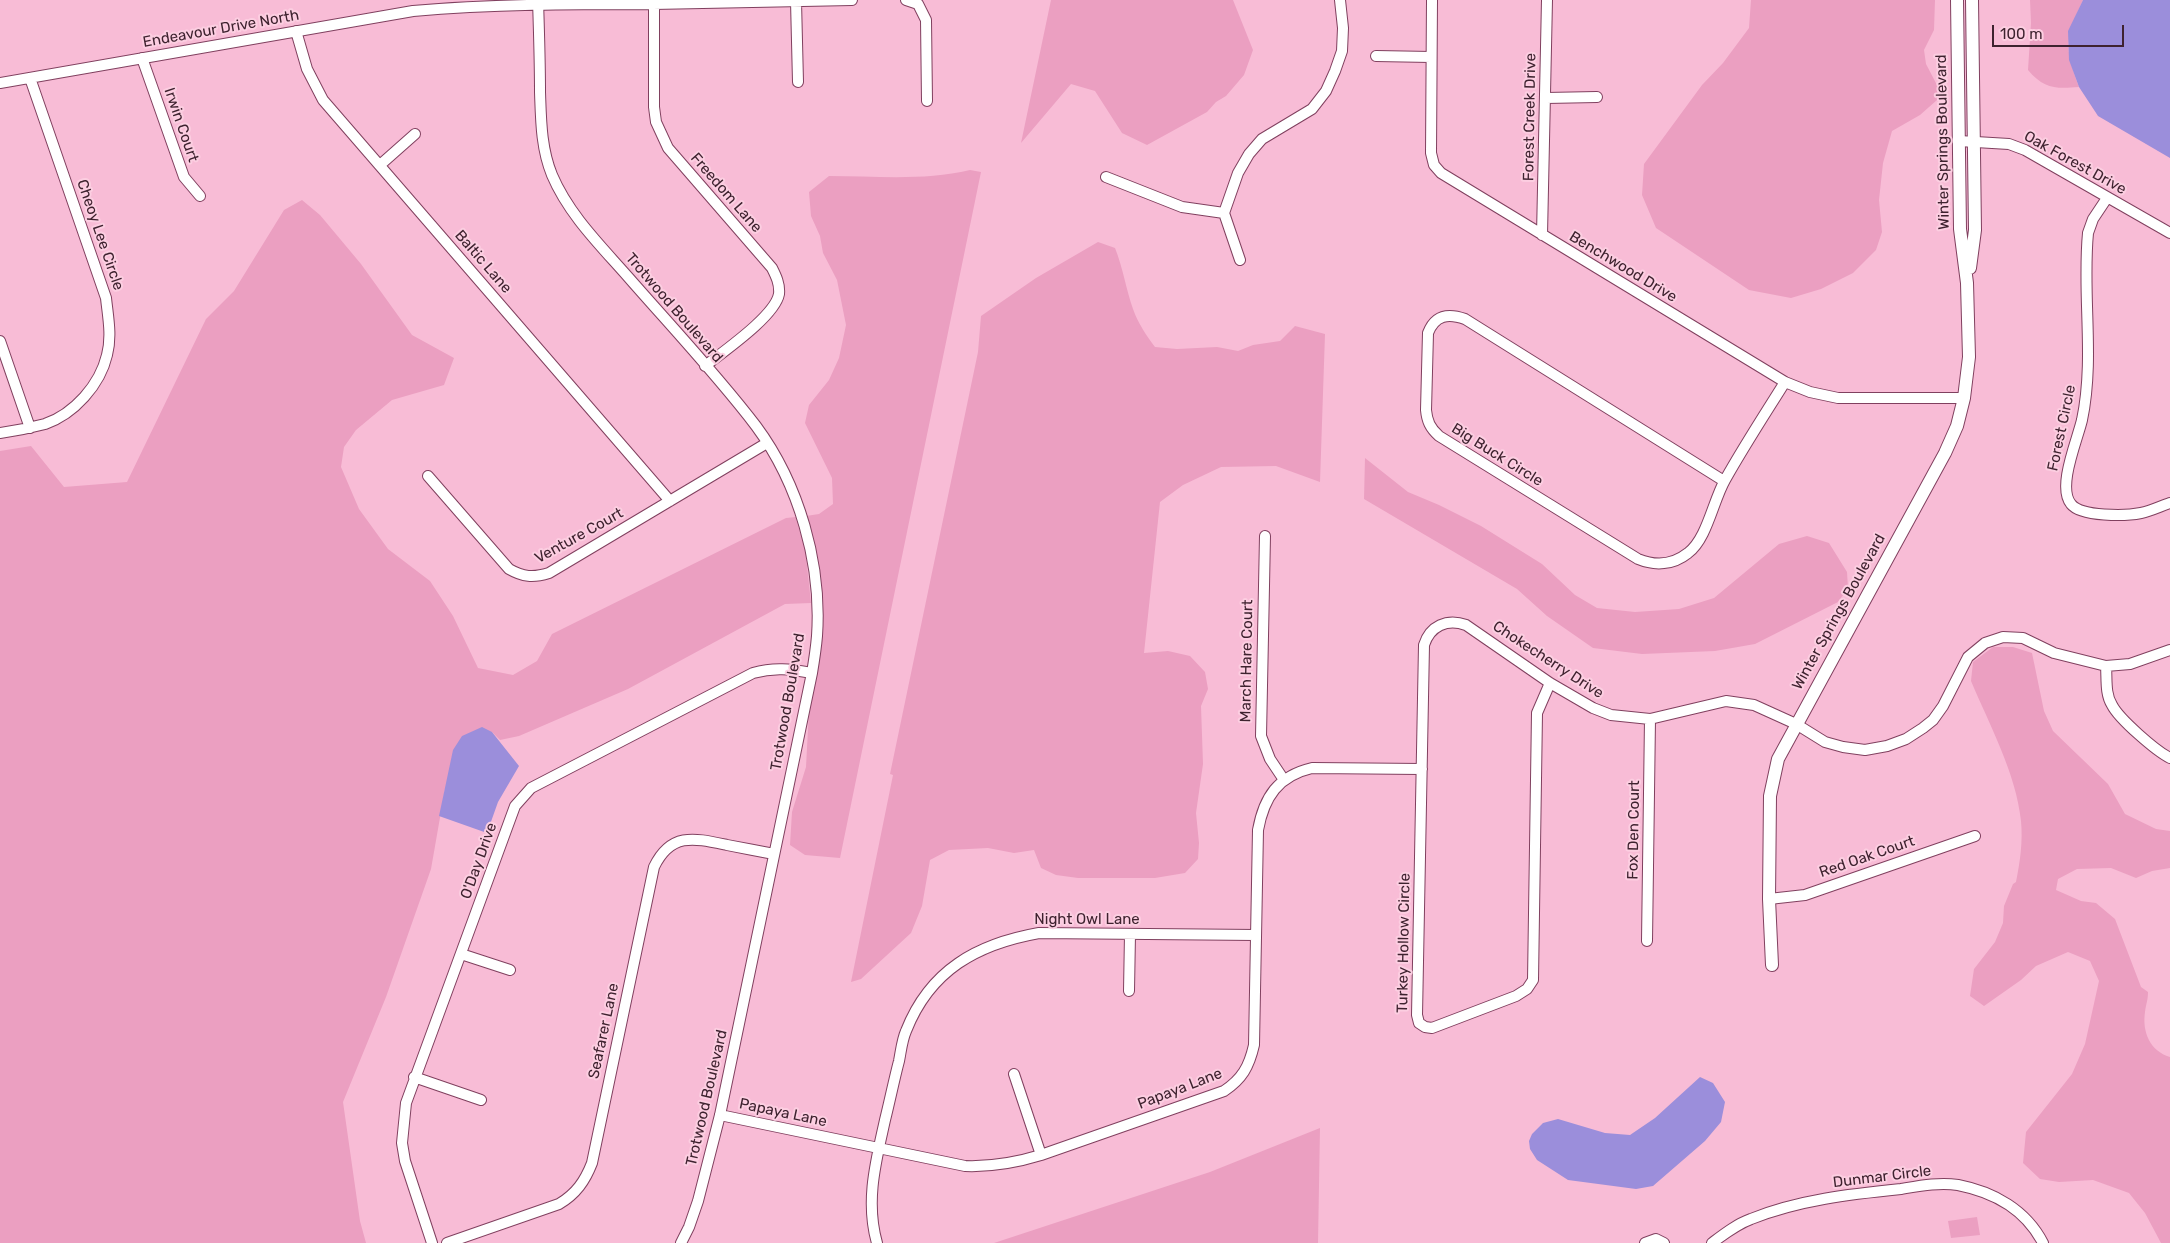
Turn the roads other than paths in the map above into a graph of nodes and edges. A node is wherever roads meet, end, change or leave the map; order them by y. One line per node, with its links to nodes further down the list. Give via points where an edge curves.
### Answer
1 (852, 0): 8 (street, Endeavour Drive North)
2 (906, 0): 20 (street, via 918,4 926,20)
3 (1340, 0): 28 (street, via 1342,51 1326,91 1312,109 1262,139 1249,154 1238,173)
4 (1432, 0): 13 (street, Benchwood Drive)
5 (1547, 0): 19 (street, Forest Creek Drive)
6 (1957, 0): 22 (street, Winter Springs Boulevard)
7 (1972, 0): 23 (street, Winter Springs Boulevard)
8 (796, 1): 10 (street, Endeavour Drive North); 16 (street)
9 (538, 2): 10 (street, Endeavour Drive North); 11 (street, Endeavour Drive North, via 413,11); 34 (street, Trotwood Boulevard, via 542,133 551,174 582,225)
10 (654, 4): 34 (street, Freedom Lane, via 654,107 660,134 668,148 772,268 778,280 776,303 767,315)
11 (296, 31): 14 (street, Endeavour Drive North); 24 (street, Baltic Lane, via 313,85)
12 (1376, 56): 13 (street)
13 (1431, 57): 30 (street, Benchwood Drive, via 1431,153 1434,164 1441,173)
14 (142, 58): 15 (street, Endeavour Drive North); 26 (street, Irwin Court, via 184,177)
15 (30, 78): 17 (street, Endeavour Drive North); 37 (street, Cheoy Lee Circle, via 106,298 110,331 107,356 81,401 65,414)
16 (798, 82)
17 (0, 83)
18 (1597, 97): 19 (street)
19 (1546, 98): 30 (street, Forest Creek Drive)
20 (927, 101)
21 (415, 134): 24 (street)
22 (1959, 140): 23 (street, Oak Forest Drive); 32 (street, Winter Springs Boulevard, via 1960,229)
23 (1974, 140): 27 (street, Oak Forest Drive, via 2009,144 2025,150); 32 (street, Winter Springs Boulevard, via 1975,230)
24 (380, 165): 42 (street, Baltic Lane)
25 (1106, 177): 28 (street, via 1182,207)
26 (200, 196)
27 (2107, 198): 29 (street, Oak Forest Drive); 43 (street, Forest Circle, via 2088,233 2088,386 2068,474 2067,498 2072,506 2083,512 2112,514 2141,513)
28 (1224, 213): 31 (street)
29 (2170, 233)
30 (1542, 235): 35 (street, Benchwood Drive)
31 (1240, 260)
32 (1968, 283): 36 (street, Winter Springs Boulevard, via 1969,357)
33 (0, 341): 37 (street)
34 (705, 366): 39 (street, Trotwood Boulevard)
35 (1785, 382): 36 (street, Benchwood Drive, via 1838,398); 41 (street, Big Buck Circle)
36 (1964, 398): 51 (street, Winter Springs Boulevard, via 1957,426 1945,453)
37 (30, 428): 38 (street, Cheoy Lee Circle)
38 (0, 434)
39 (767, 443): 42 (street, Venture Court); 48 (street, Trotwood Boulevard, via 793,494 810,546 816,589 817,635)
40 (428, 476): 42 (street, Venture Court, via 509,569 523,577 549,573)
41 (1724, 481): 41 (street, Big Buck Circle, via 1466,320 1446,315 1431,326 1428,333 1426,410 1432,430 1638,559 1650,564 1665,564 1689,553 1699,542)
42 (670, 501)
43 (2170, 503)
44 (1264, 536): 54 (street, March Hare Court, via 1261,736 1267,754)
45 (1442, 624): 49 (street, Chokecherry Drive, via 1466,625); 53 (street, Turkey Hollow Circle, via 1432,629 1424,645)
46 (2170, 650): 47 (street, Chokecherry Drive, via 2130,664)
47 (2106, 666): 51 (street, Chokecherry Drive, via 2054,653 2023,638 2003,637 1985,643 1968,657 1933,720 1906,739 1865,750 1825,742); 52 (street, via 2107,694 2112,706)
48 (812, 673): 56 (street, Trotwood Boulevard); 61 (street, O'Day Drive, via 786,668 753,673 531,788 515,806)
49 (1550, 683): 50 (street, Chokecherry Drive, via 1611,716); 53 (street, Turkey Hollow Circle, via 1537,713 1532,980 1527,989 1516,996 1432,1028 1419,1023 1417,1015)
50 (1650, 719): 51 (street, Chokecherry Drive, via 1726,701 1754,705); 60 (street, Fox Den Court)
51 (1796, 724): 57 (street, Winter Springs Boulevard, via 1778,759 1770,796)
52 (2170, 758)
53 (1422, 769): 54 (street, Papaya Lane, via 1312,768)
54 (1284, 780): 59 (street, Papaya Lane, via 1269,796 1261,811)
55 (1974, 836): 57 (street, Red Oak Court, via 1806,895)
56 (774, 854): 68 (street, Trotwood Boulevard); 72 (street, Seafarer Lane, via 696,838 678,841 664,850 654,867 588,1174 572,1196 559,1204)
57 (1768, 899): 62 (street, Winter Springs Boulevard)
58 (1130, 934): 59 (street, Night Owl Lane); 64 (street); 69 (street, Night Owl Lane, via 1039,933 984,947 958,962 918,1004 905,1033)
59 (1256, 935): 70 (street, Papaya Lane, via 1254,1045 1250,1062 1236,1082 1224,1091)
60 (1647, 941)
61 (461, 954): 63 (street); 66 (street, O'Day Drive)
62 (1772, 965)
63 (510, 970)
64 (1129, 991)
65 (1014, 1074): 70 (street)
66 (414, 1077): 67 (street); 71 (street, O'Day Drive, via 406,1103 402,1143)
67 (481, 1100)
68 (720, 1115): 69 (street, Papaya Lane); 73 (street, Trotwood Boulevard, via 698,1202)
69 (879, 1148): 70 (street, Papaya Lane, via 965,1166 990,1167); 74 (street, Night Owl Lane, via 872,1179 871,1204)
70 (1041, 1155)
71 (432, 1243)
72 (447, 1243)
73 (681, 1243)
74 (877, 1243)
75 (1645, 1243): 76 (street, via 1656,1239)
76 (1664, 1243)
77 (1712, 1243): 78 (street, Dunmar Circle, via 1749,1219 1772,1211 1849,1195 1937,1184 1979,1191 2010,1206 2028,1220)
78 (2043, 1243)

